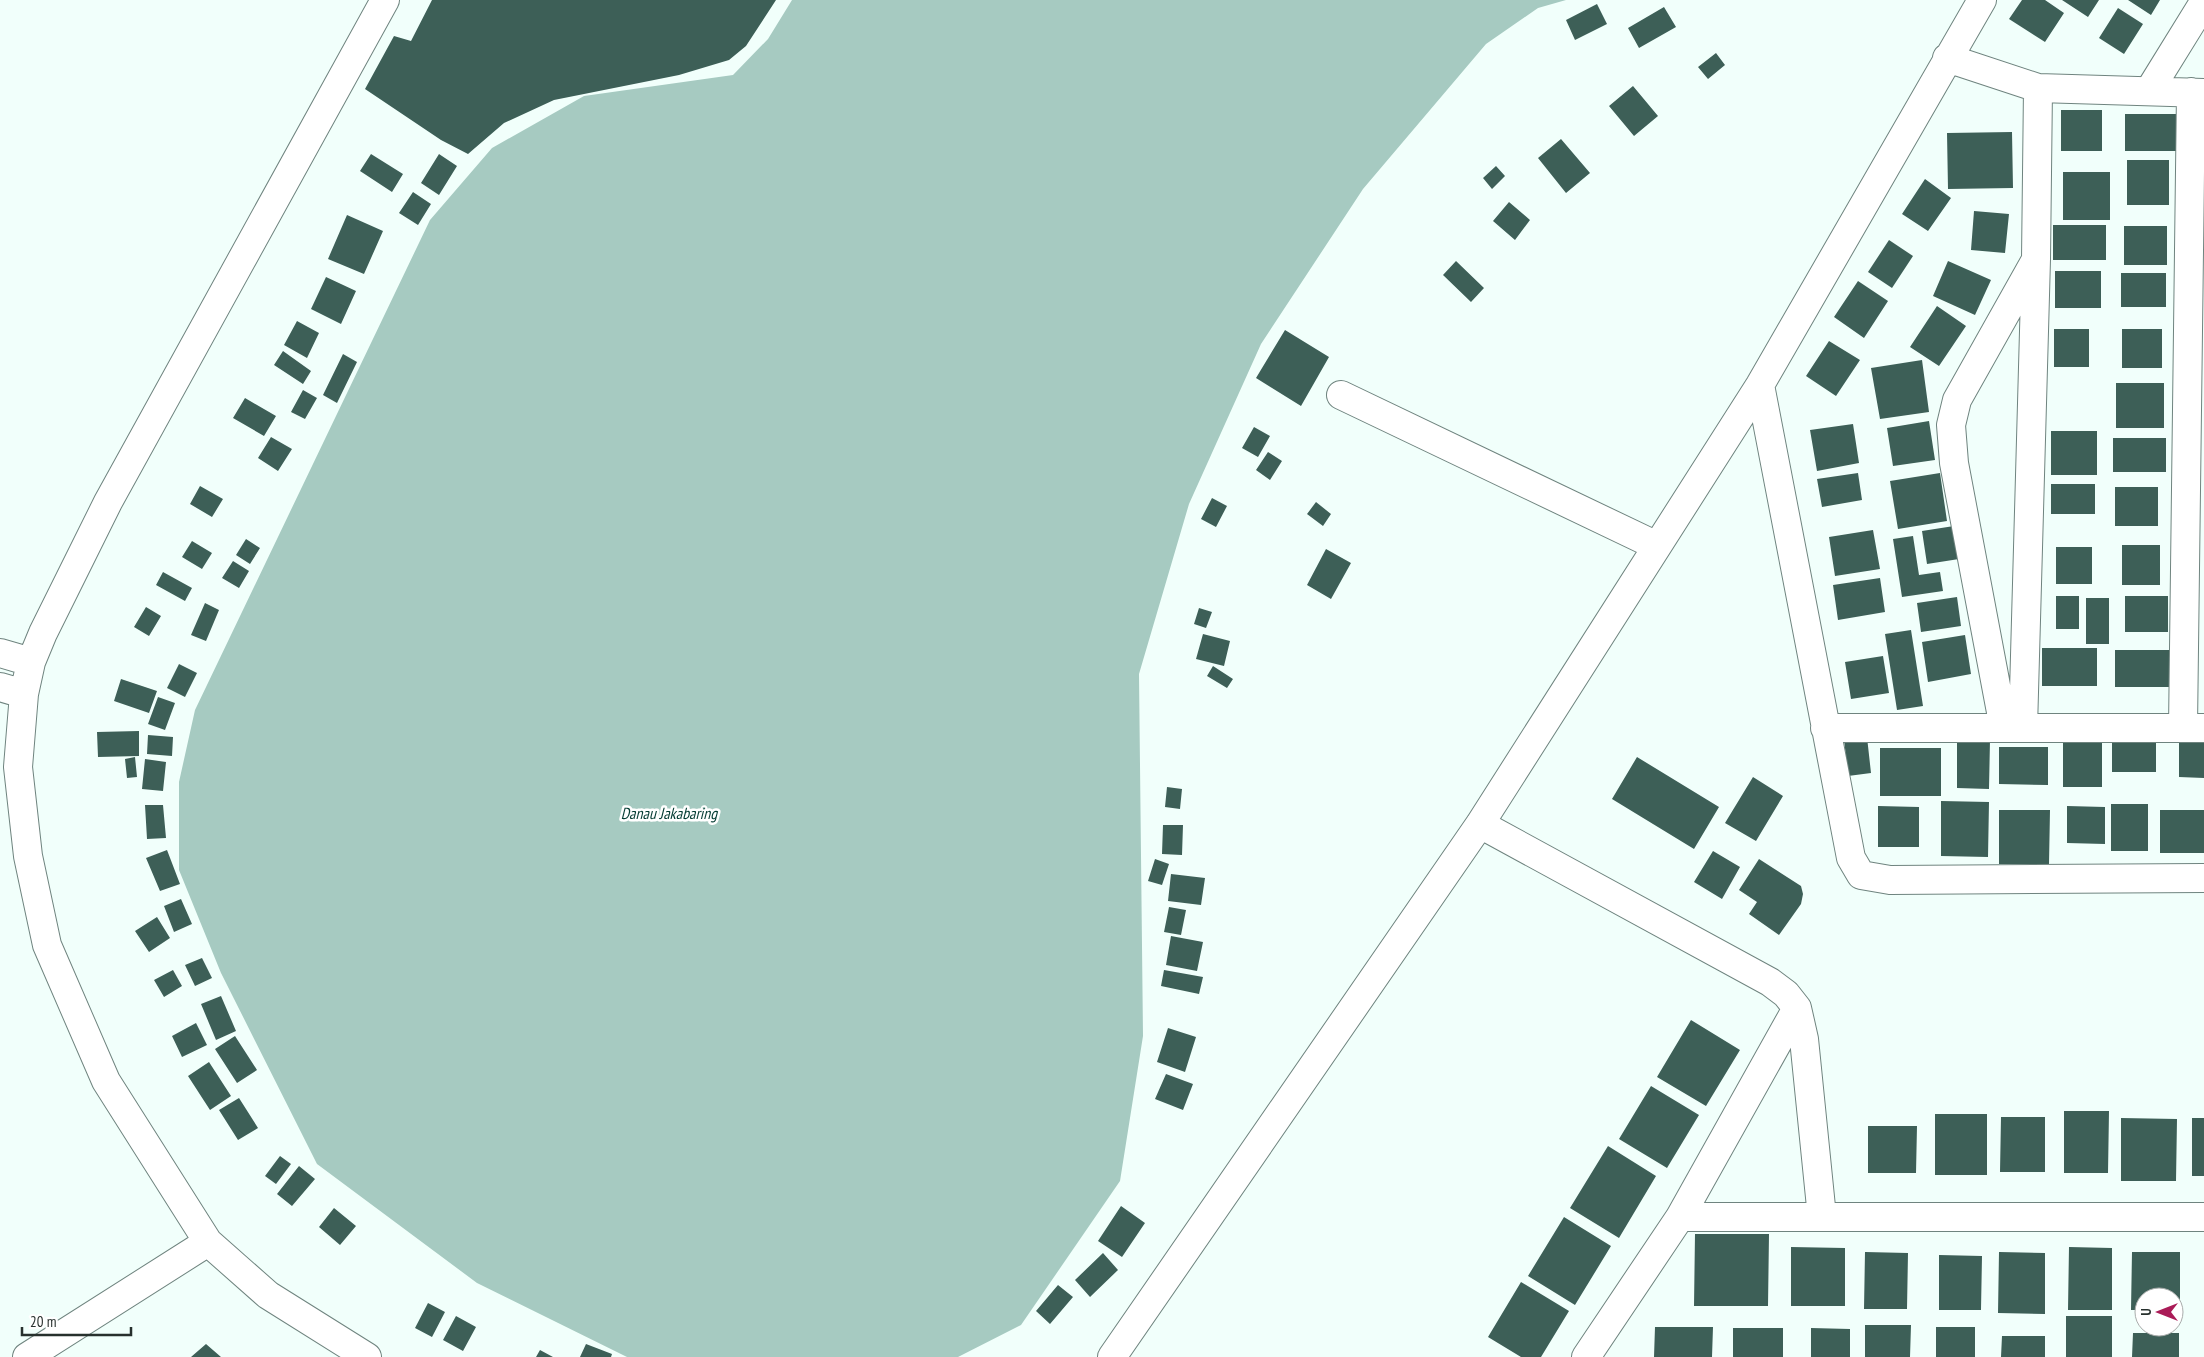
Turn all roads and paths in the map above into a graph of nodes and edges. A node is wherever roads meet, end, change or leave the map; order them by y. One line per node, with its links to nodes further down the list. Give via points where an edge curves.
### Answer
1 (385, 0): 13 (street, via 108,502)
2 (1982, 0): 4 (street)
3 (2204, 2): 6 (street)
4 (1947, 58): 5 (street); 9 (street)
5 (2038, 88): 6 (street); 8 (street)
6 (2149, 91): 7 (street)
7 (2197, 92): 17 (street)
8 (2036, 260): 16 (street); 16 (street, via 1957,400 1951,425 1954,463)
9 (1760, 385): 11 (street); 15 (street)
10 (1341, 395): 11 (street)
11 (1657, 546): 18 (street)
12 (0, 652): 13 (street)
13 (31, 662): 14 (street)
14 (12, 691): 24 (street, via 28,856 47,946 106,1081)
15 (1825, 728): 16 (street); 19 (street, via 1851,858 1860,875 1890,880)
16 (2014, 728): 17 (street)
17 (2194, 728)
18 (1480, 824): 20 (street, via 1770,982); 27 (street)
19 (2204, 878)
20 (1797, 1008): 21 (street); 22 (street, via 1804,1039)
21 (1680, 1217): 22 (street); 28 (street)
22 (1822, 1217): 23 (street)
23 (2204, 1217)
24 (208, 1242): 25 (street); 26 (street, via 268,1295)
25 (27, 1357)
26 (367, 1357)
27 (1112, 1357)
28 (1586, 1357)

